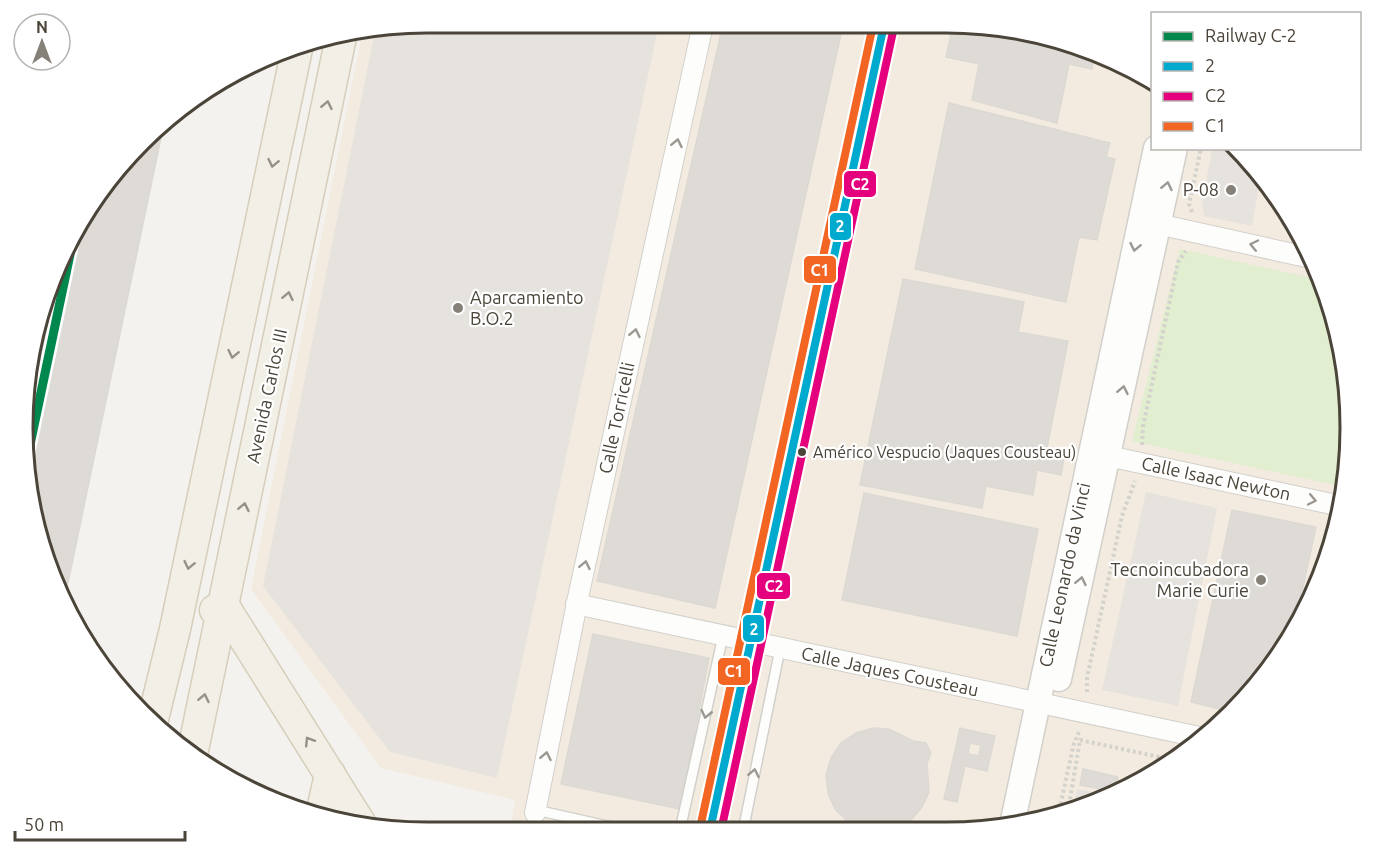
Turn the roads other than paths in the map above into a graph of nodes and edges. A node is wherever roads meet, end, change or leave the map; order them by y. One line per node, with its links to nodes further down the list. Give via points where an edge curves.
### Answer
1 (701, 33): 11 (street, Calle Torricelli, one-way to 1)
2 (882, 33): 15 (street)
3 (340, 43): 12 (main road, Avenida Carlos III, one-way to 3)
4 (295, 56): 13 (main road, one-way to 13)
5 (1156, 150): 7 (street, Calle Leonardo da Vinci)
6 (1174, 150): 7 (street, Calle Leonardo da Vinci, one-way to 6)
7 (1150, 222): 8 (street, one-way to 7); 9 (street, Calle Leonardo da Vinci)
8 (1300, 256)
9 (1100, 454): 10 (street, Calle Isaac Newton, one-way to 10); 17 (street, Calle Leonardo da Vinci)
10 (1332, 504)
11 (576, 603): 14 (street, Calle Jaques Cousteau); 26 (street, Calle Torricelli, one-way to 11)
12 (224, 606): 13 (main road); 20 (main road, Avenida Carlos III, one-way to 12); 21 (main road, one-way to 12)
13 (175, 629): 18 (main road)
14 (723, 636): 15 (street, Calle Jaques Cousteau); 28 (lane, one-way to 28)
15 (752, 642): 16 (street, Calle Jaques Cousteau); 29 (street)
16 (780, 649): 17 (street, Calle Jaques Cousteau); 30 (lane, one-way to 16)
17 (1045, 705): 19 (street, Calle Jaques Cousteau); 23 (street, Calle Leonardo da Vinci); 25 (street, Calle Leonardo da Vinci)
18 (155, 712)
19 (1192, 735)
20 (194, 745)
21 (330, 774): 22 (main road); 24 (main road)
22 (322, 808)
23 (1029, 813)
24 (355, 815)
25 (1015, 815)
26 (534, 818): 27 (lane)
27 (564, 822)
28 (682, 822)
29 (712, 822)
30 (745, 822)

